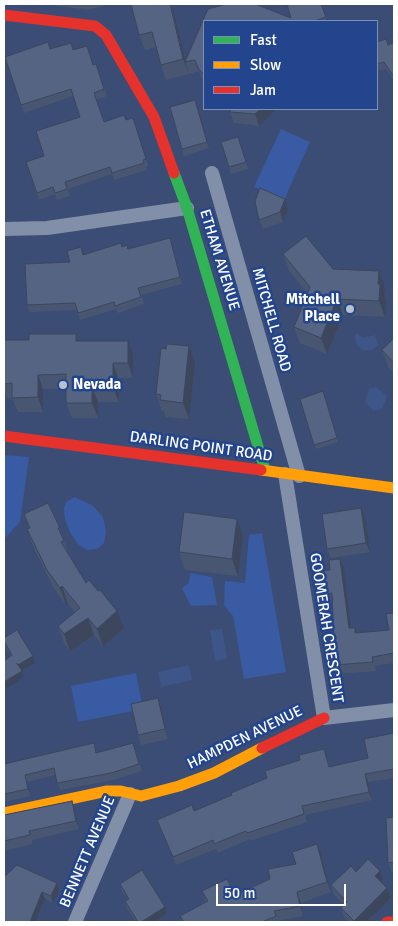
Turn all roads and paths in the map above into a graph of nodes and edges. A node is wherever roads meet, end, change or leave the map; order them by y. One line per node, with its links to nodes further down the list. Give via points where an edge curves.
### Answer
1 (4, 15): 3 (street, via 95,26 106,35 154,117)
2 (212, 173): 8 (street, MITCHELL ROAD)
3 (187, 208): 4 (street, ETHAM AVENUE, via 47,228); 6 (street, ETHAM AVENUE)
4 (4, 229)
5 (4, 436): 6 (street, DARLING POINT ROAD)
6 (265, 470): 7 (street, DARLING POINT ROAD)
7 (285, 474): 8 (street, DARLING POINT ROAD); 11 (street, GOOMERAH CRESCENT)
8 (299, 476): 9 (street, DARLING POINT ROAD)
9 (394, 488)
10 (394, 710): 11 (street, GOOMERAH CRESCENT)
11 (324, 718): 12 (street, HAMPDEN AVENUE, via 199,779 150,794)
12 (130, 794): 13 (street, HAMPDEN AVENUE, via 121,790 107,791); 15 (street, BENNETT AVENUE)
13 (4, 813)
14 (394, 915): 16 (street)
15 (75, 922)
16 (387, 922): 17 (street)
17 (394, 922)

